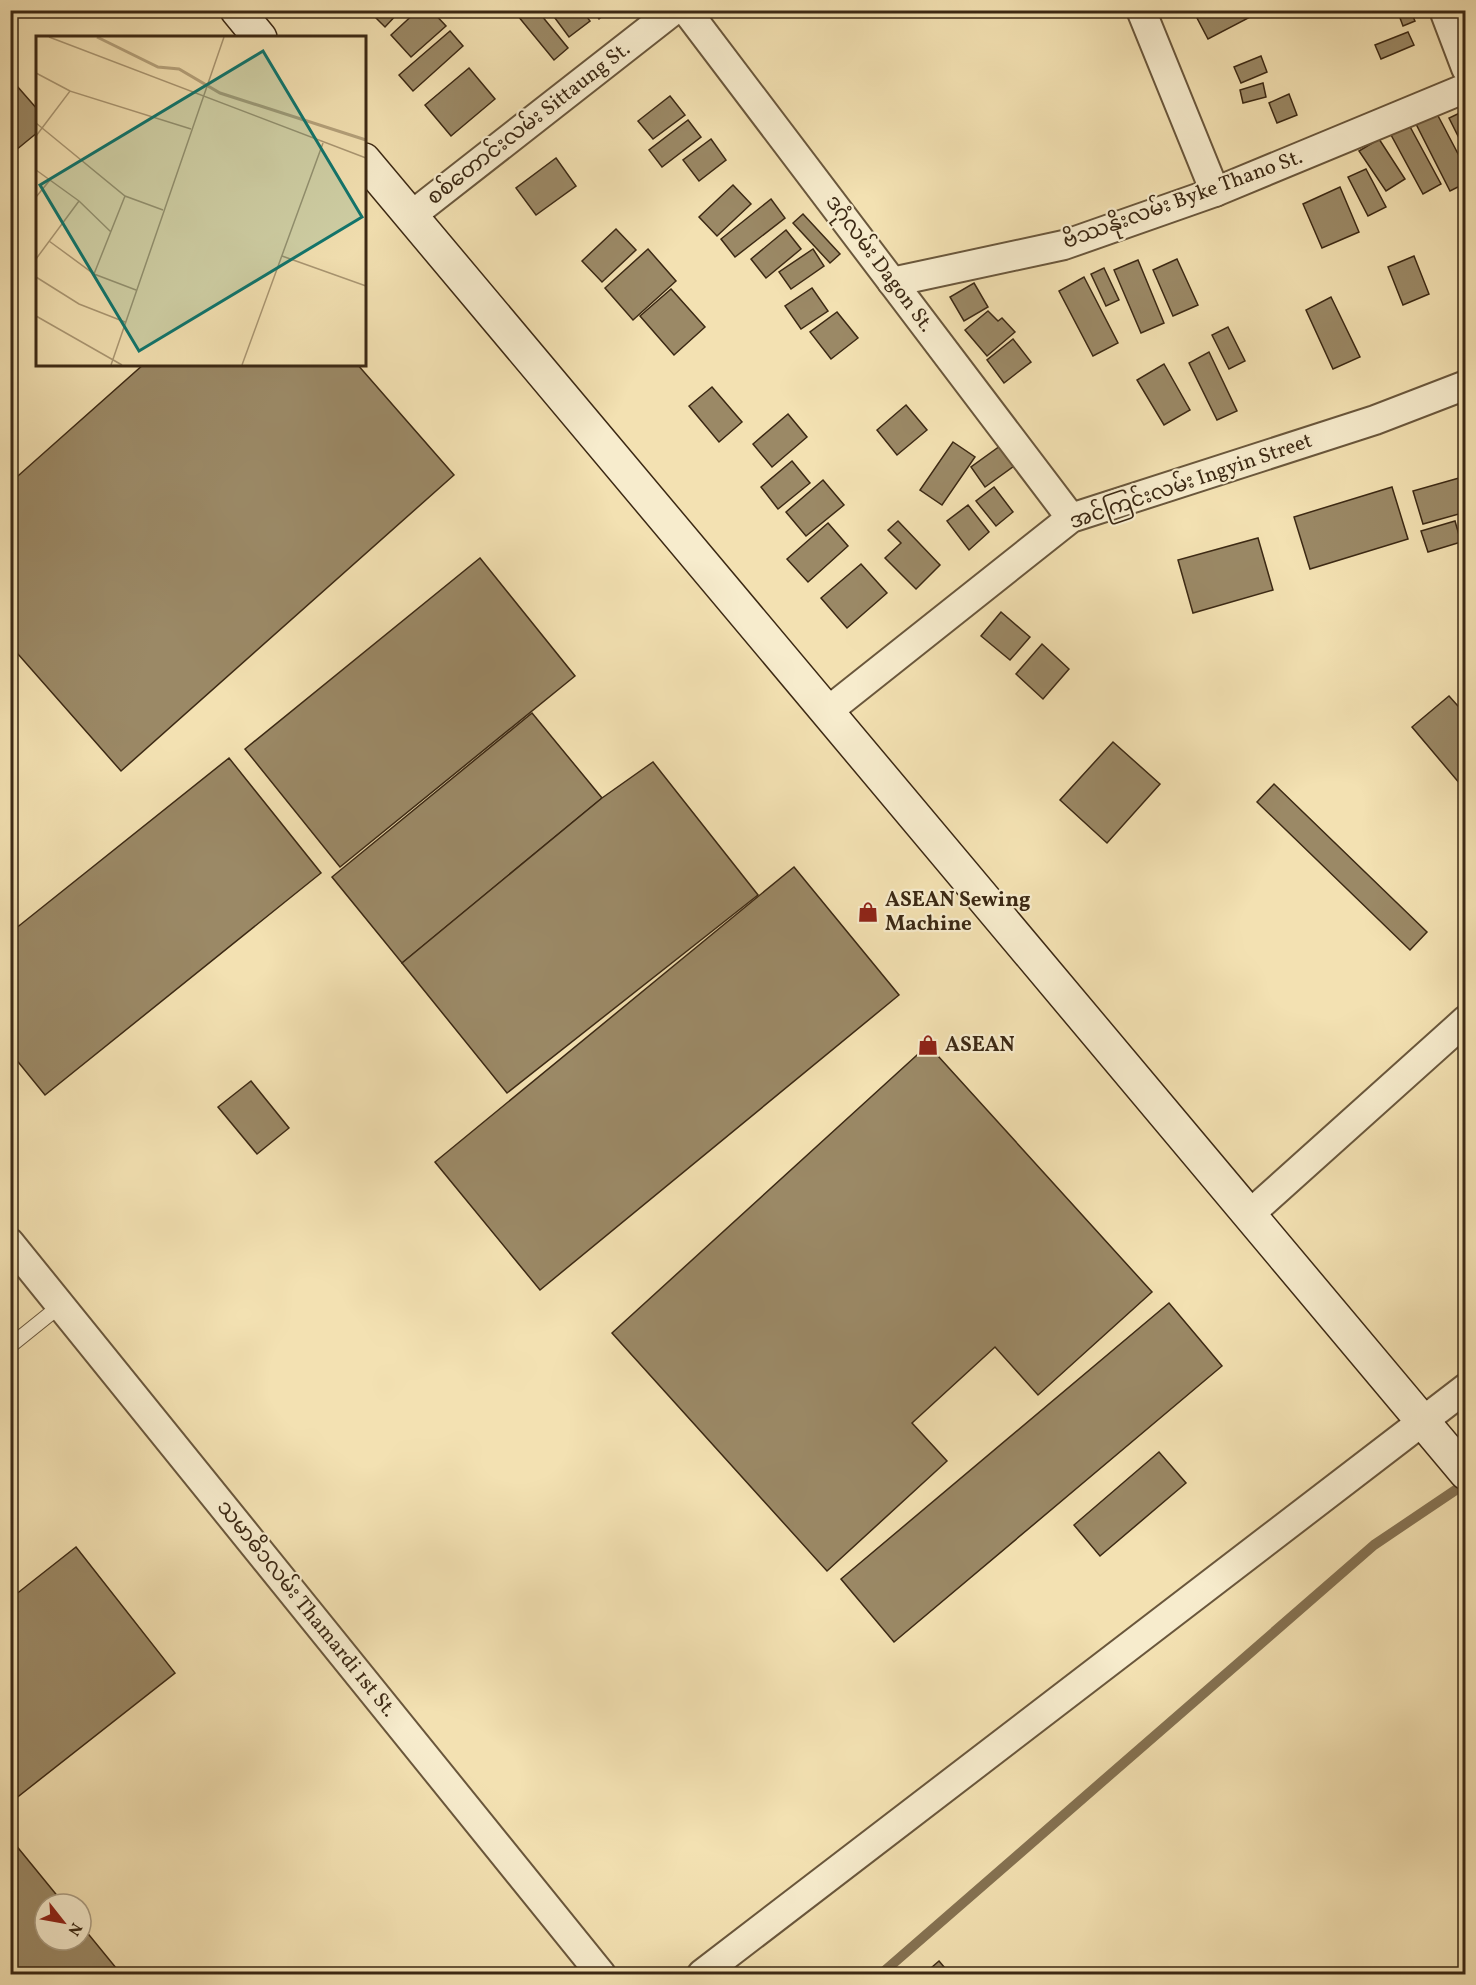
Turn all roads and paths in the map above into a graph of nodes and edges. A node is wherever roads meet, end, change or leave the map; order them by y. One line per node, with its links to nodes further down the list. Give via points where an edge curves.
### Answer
1 (674, 10): 9 (street, စစ်တောင်းလမ်း Sittaung St.)
2 (686, 10): 10 (street, ဒဂုံလမ်း Dagon St.)
3 (1141, 10): 8 (street)
4 (1444, 10): 5 (street)
5 (1466, 68)
6 (1466, 88): 8 (street, ဗိဿနိုးလမ်း Byke Thano St.)
7 (366, 161): 9 (street)
8 (1215, 192): 10 (street, ဗိဿနိုးလမ်း Byke Thano St., via 1064,245)
9 (412, 215): 13 (street)
10 (892, 282): 12 (street, ဒဂုံလမ်း Dagon St.)
11 (1466, 385): 12 (street, အင်ကြင်းလမ်း Ingyin Street, via 1375,420)
12 (1071, 518): 13 (street, အင်ကြင်းလမ်း Ingyin Street)
13 (828, 711): 15 (street)
14 (1466, 1020): 15 (street)
15 (1250, 1214): 20 (street)
16 (10, 1243): 17 (street, သမာဓိ၁လမ်း Thamardi 1st St.)
17 (61, 1305): 18 (lane); 22 (street, သမာဓိ၁လမ်း Thamardi 1st St.)
18 (10, 1346)
19 (1466, 1388): 20 (street)
20 (1423, 1422): 21 (street); 23 (street)
21 (1461, 1468)
22 (601, 1974)
23 (702, 1974)

